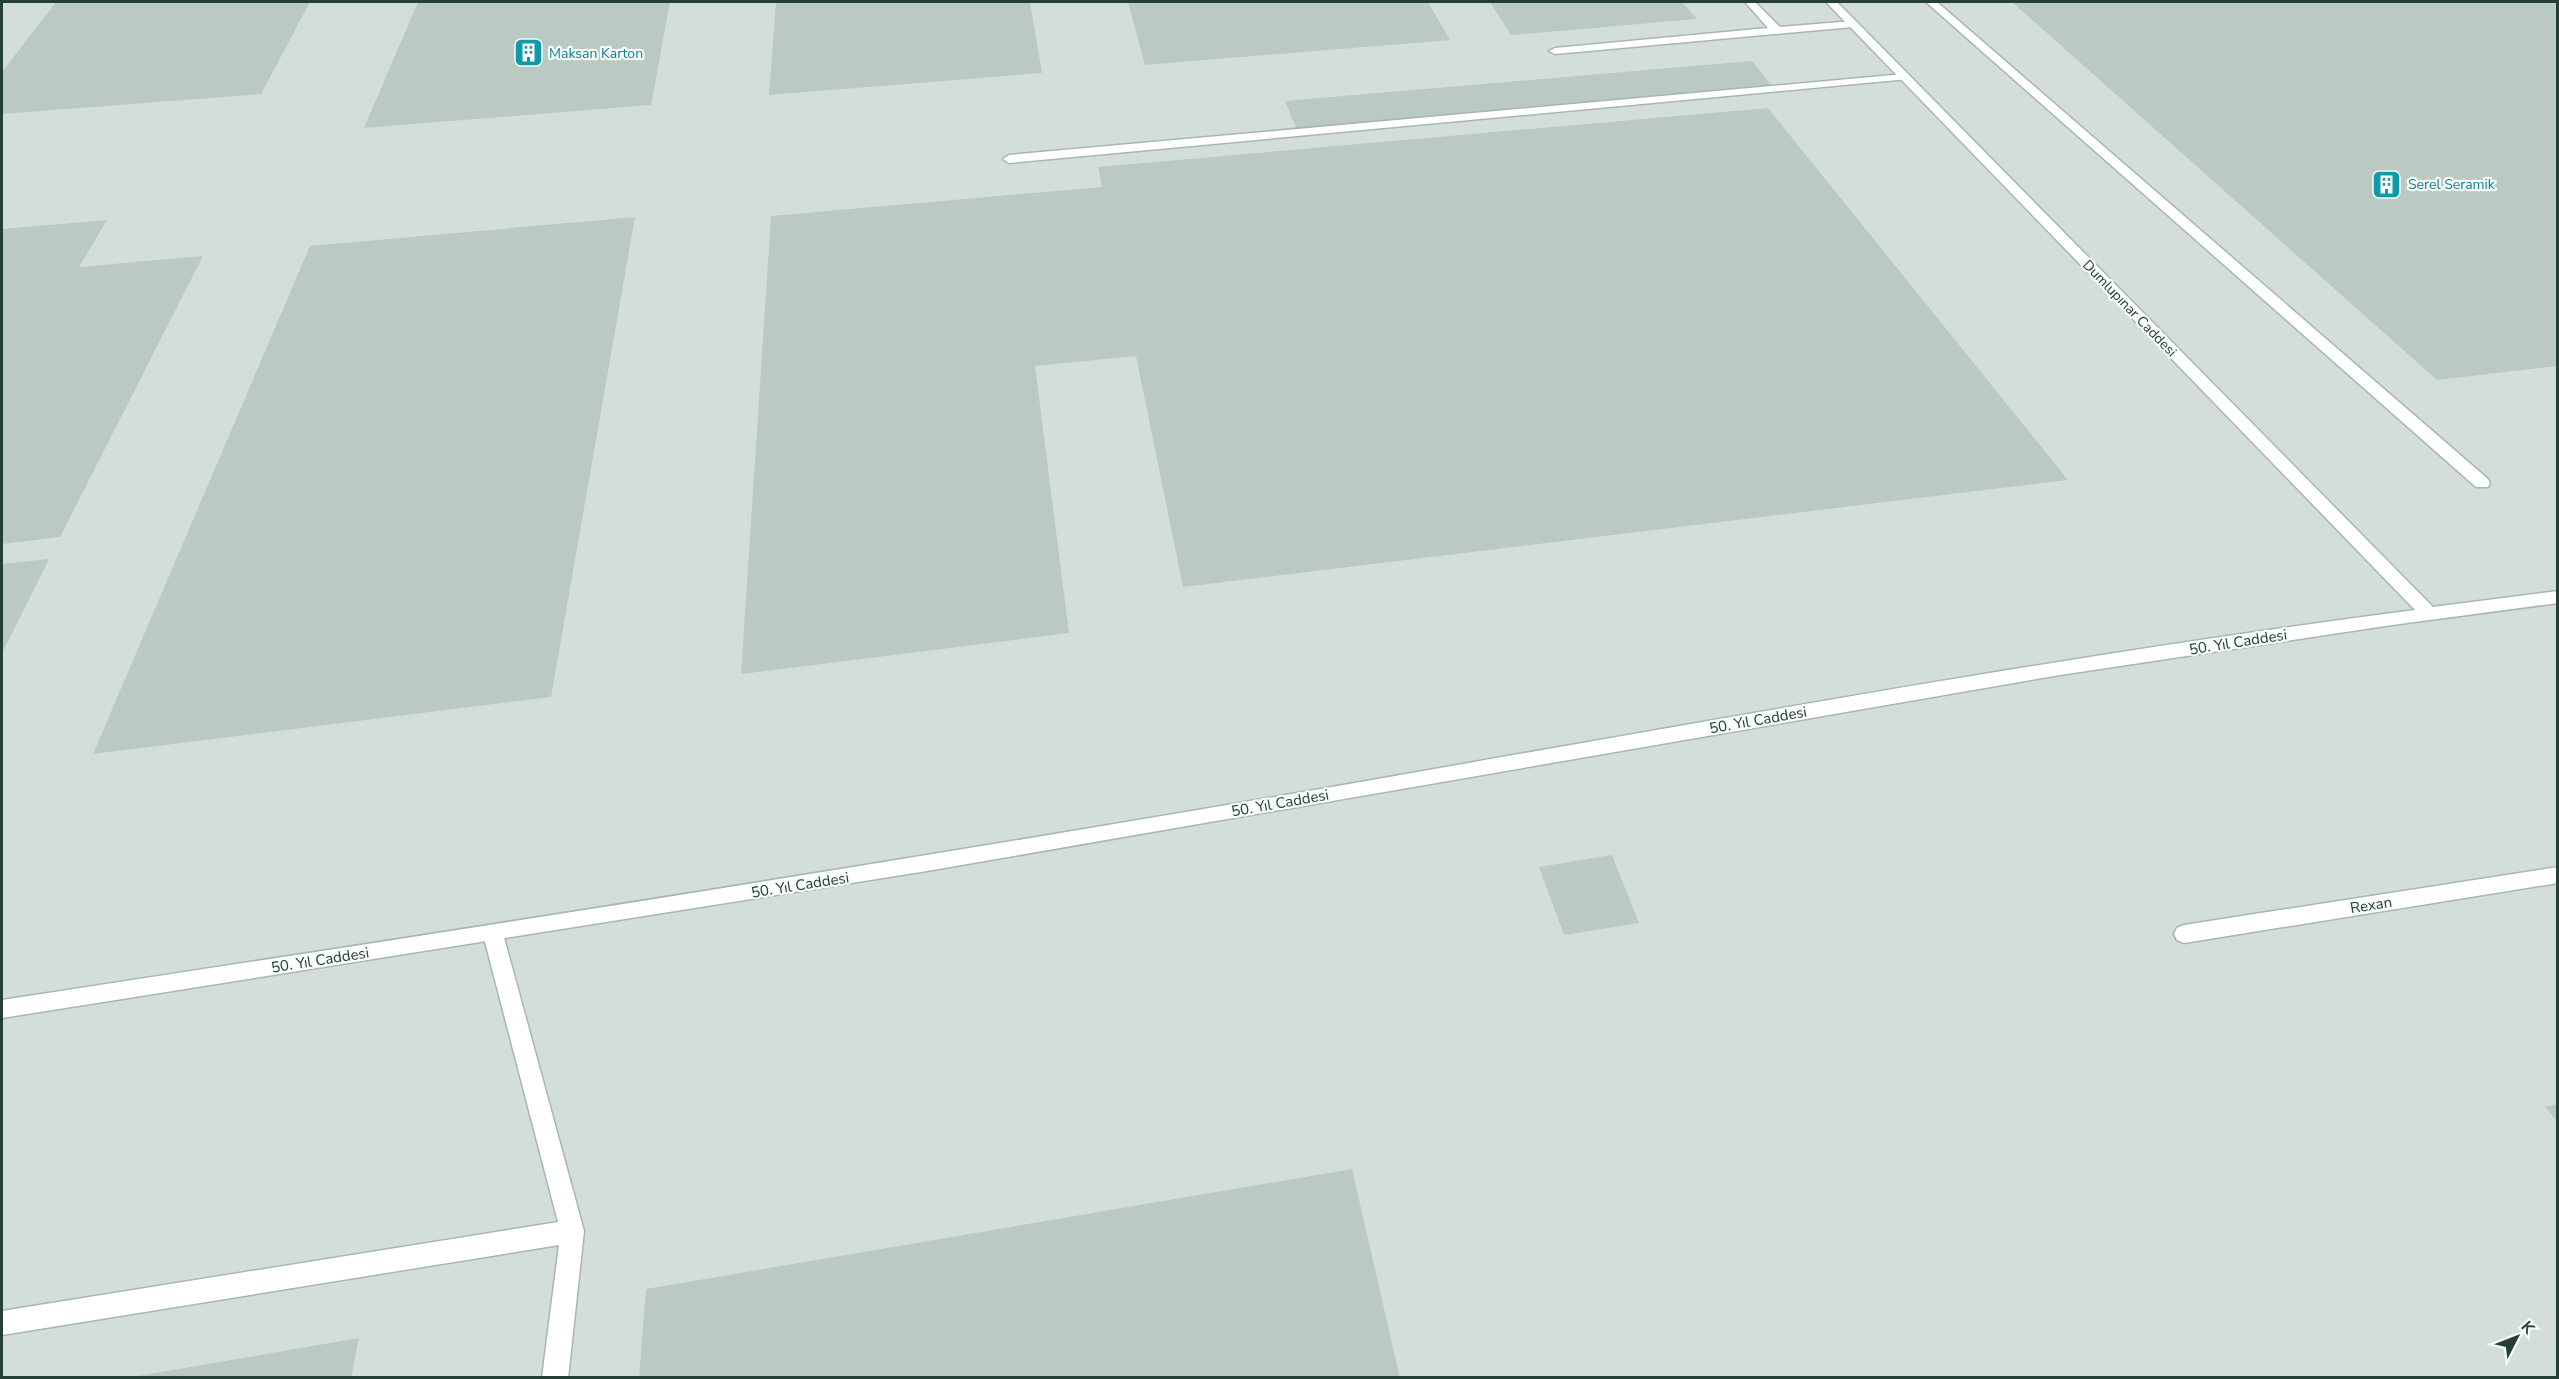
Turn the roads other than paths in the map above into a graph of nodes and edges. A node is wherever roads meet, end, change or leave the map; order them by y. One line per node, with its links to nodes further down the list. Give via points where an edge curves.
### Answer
1 (1750, 2): 5 (street)
2 (1832, 2): 4 (street, Dumlupınar Caddesi)
3 (1931, 2): 9 (street)
4 (1853, 24): 5 (street); 7 (street, Dumlupınar Caddesi)
5 (1777, 31): 6 (street)
6 (1555, 51)
7 (1904, 77): 8 (street); 11 (street, Dumlupınar Caddesi)
8 (1009, 159)
9 (2482, 483)
10 (2558, 597): 11 (street, 50. Yıl Caddesi)
11 (2428, 613): 13 (street, 50. Yıl Caddesi, via 1988,681 869,874)
12 (2558, 875): 14 (street, Rexan)
13 (493, 934): 15 (street, 50. Yıl Caddesi); 16 (street)
14 (2184, 934)
15 (2, 1009)
16 (572, 1231): 17 (street); 18 (street)
17 (2, 1323)
18 (555, 1377)

